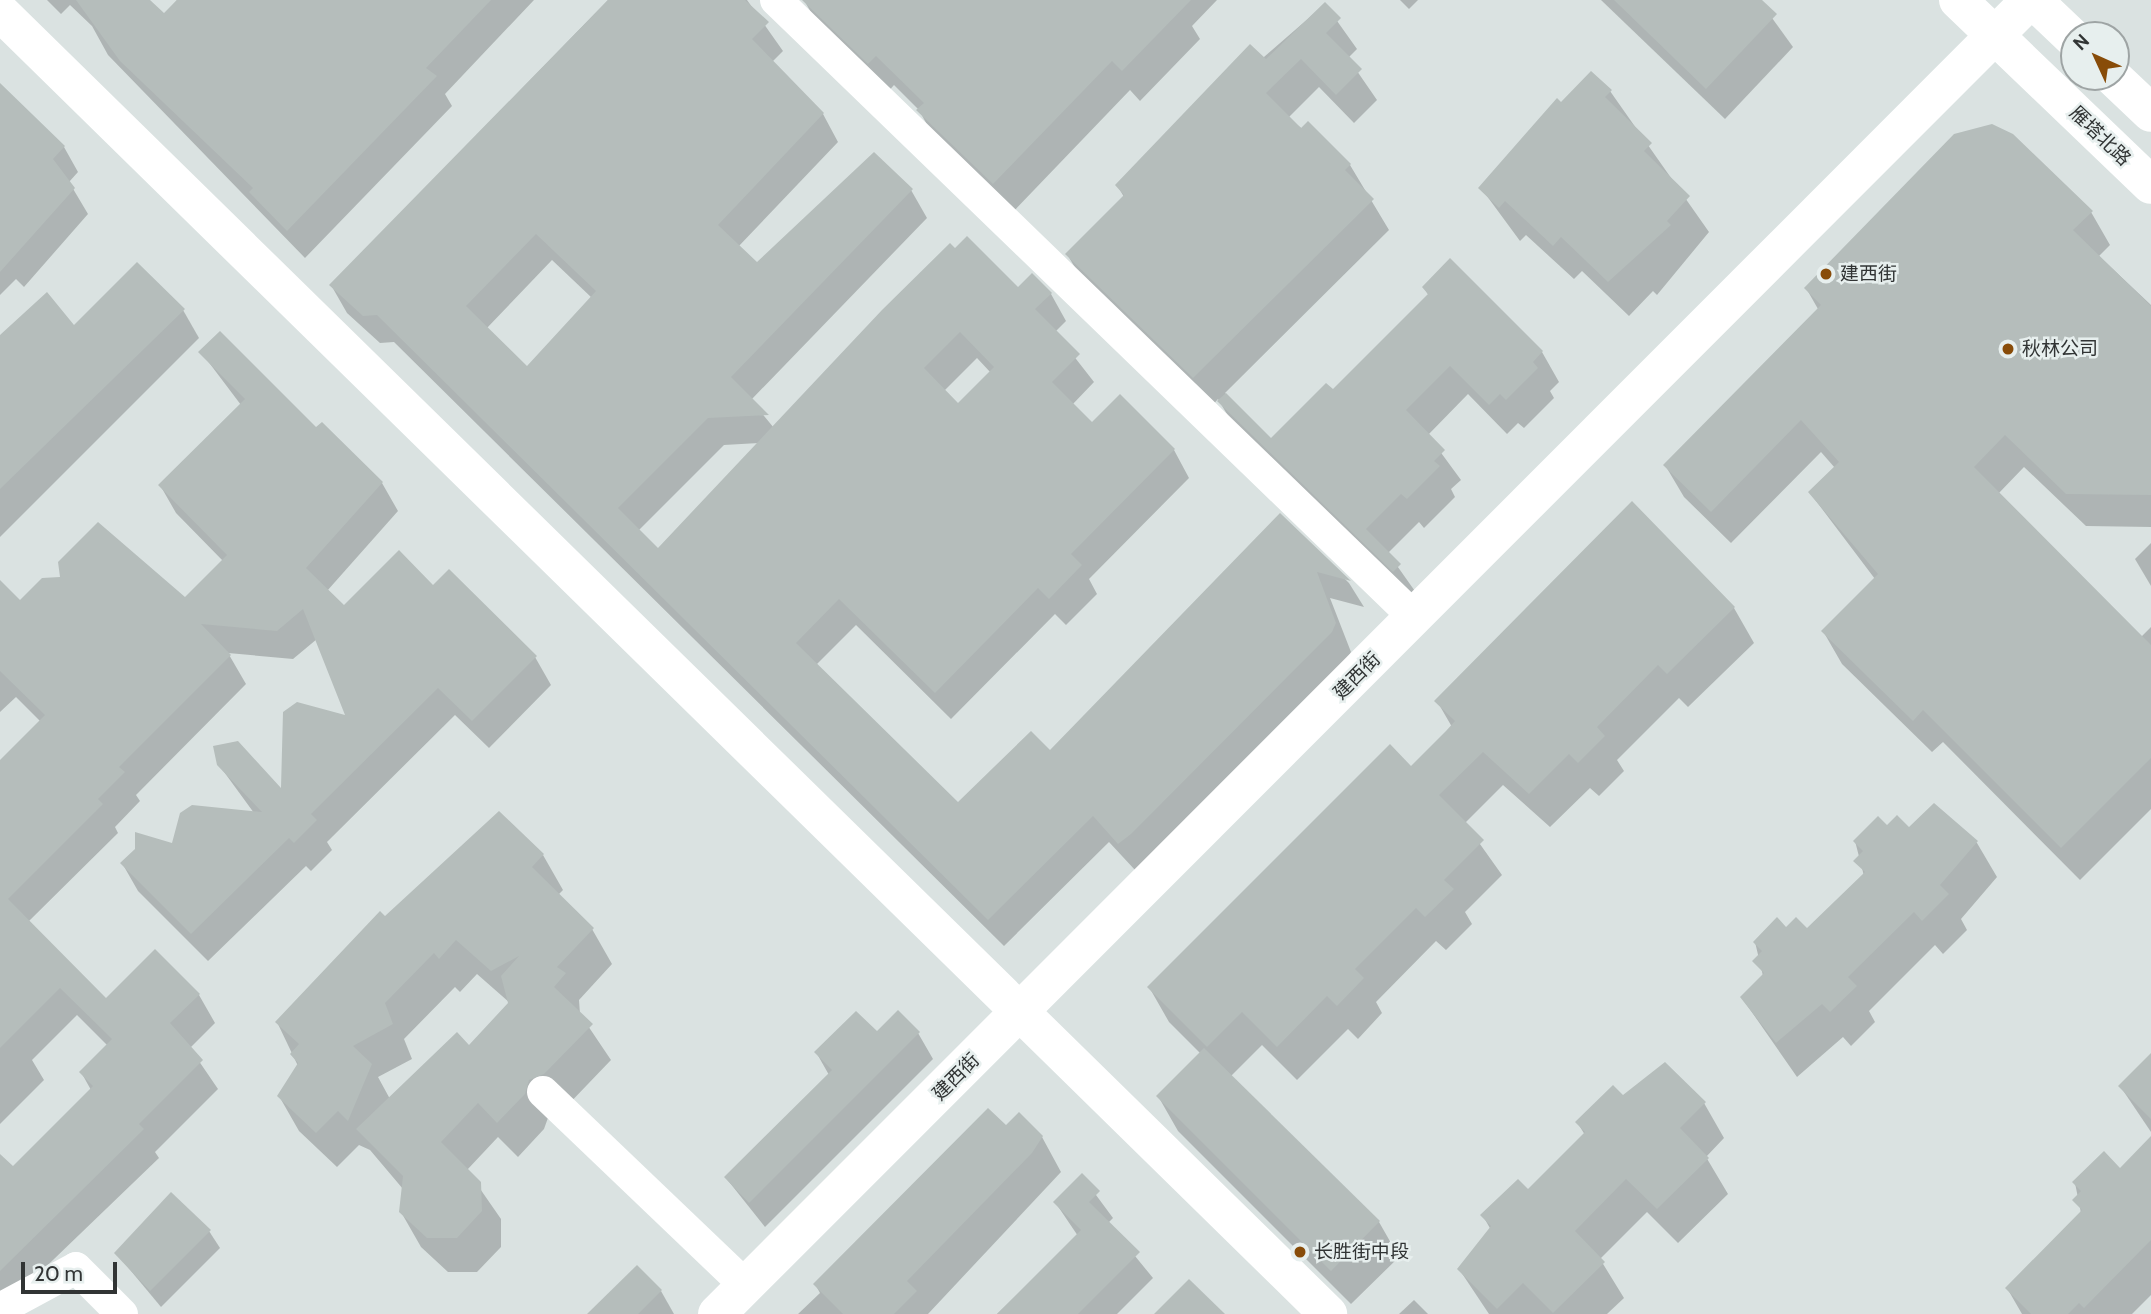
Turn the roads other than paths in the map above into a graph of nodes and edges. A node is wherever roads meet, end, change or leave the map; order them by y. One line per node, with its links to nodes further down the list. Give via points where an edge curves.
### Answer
1 (776, 0): 10 (street)
2 (1958, 0): 6 (street, 雁塔北路)
3 (2031, 0): 5 (street); 6 (street, 建西街)
4 (0, 12): 11 (street)
5 (2060, 27)
6 (1994, 35): 9 (street, 雁塔北路); 10 (street, 建西街)
7 (2128, 91): 8 (street)
8 (2151, 113)
9 (2151, 185)
10 (1416, 618): 11 (street, 建西街)
11 (1023, 1010): 13 (street, 建西街); 17 (street)
12 (543, 1092): 13 (street)
13 (746, 1286): 16 (street, 建西街)
14 (0, 1309): 15 (street, via 76,1268)
15 (122, 1314)
16 (717, 1314)
17 (1328, 1314)

